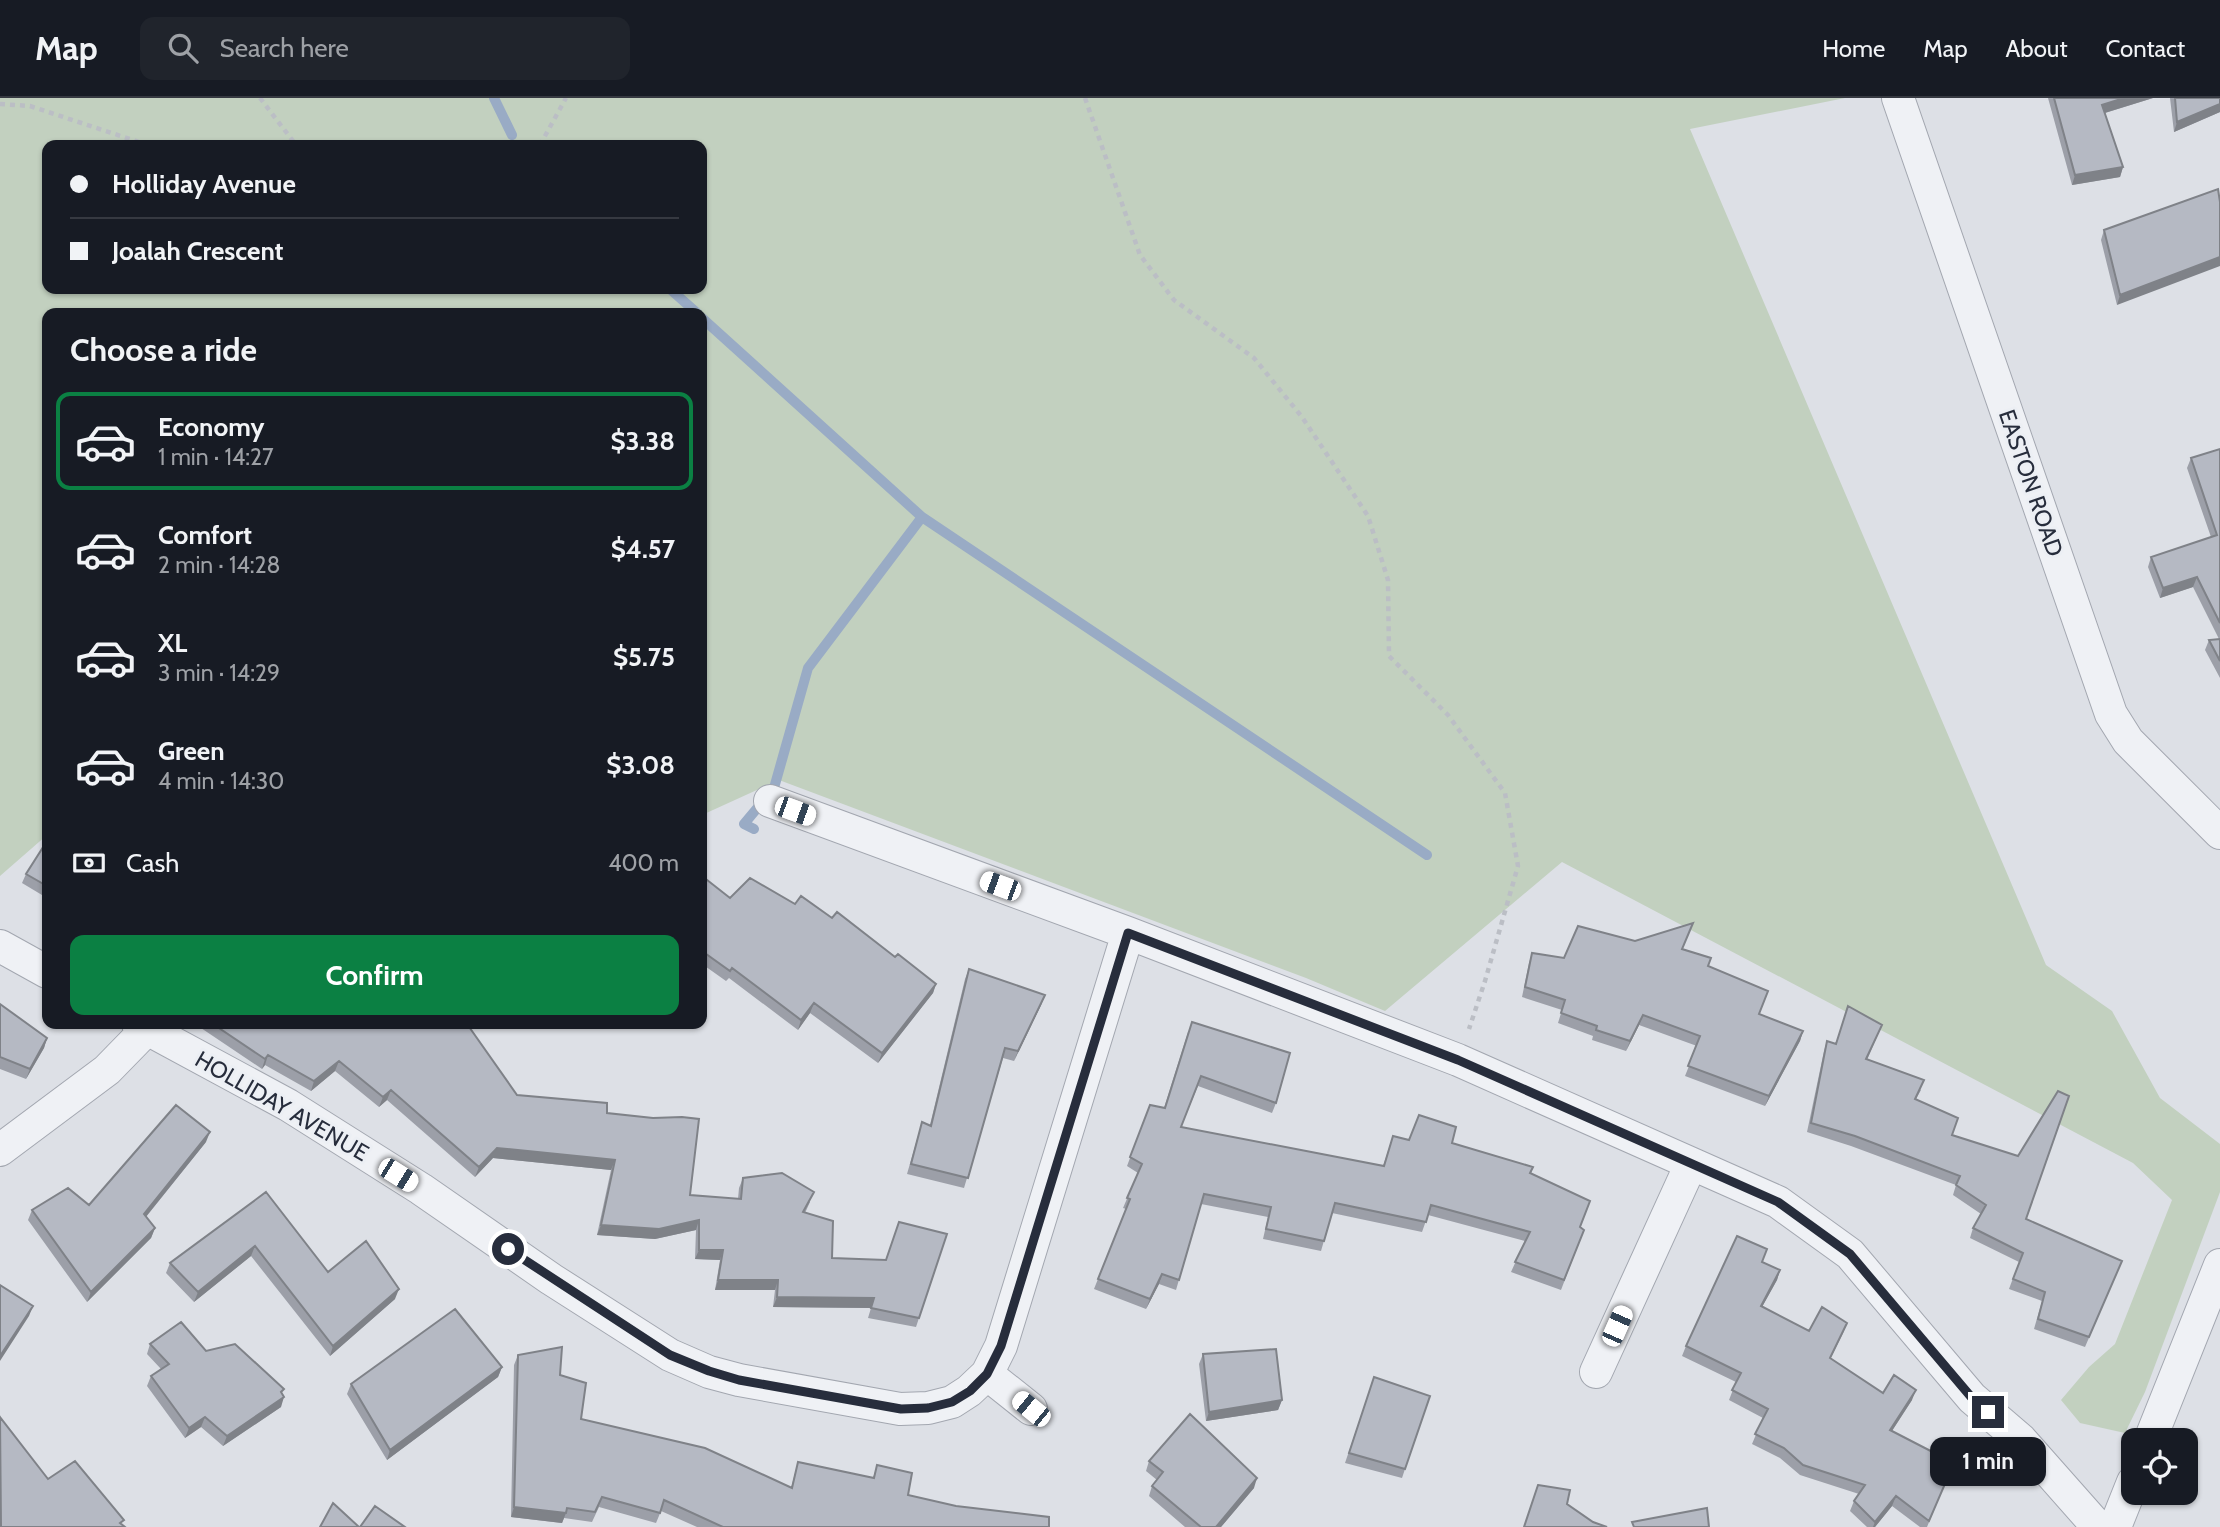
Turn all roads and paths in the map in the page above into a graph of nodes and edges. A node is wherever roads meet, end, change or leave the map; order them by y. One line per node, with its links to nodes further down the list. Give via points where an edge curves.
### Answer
1 (260, 98): 7 (path)
2 (566, 98): 8 (path)
3 (1085, 98): 16 (path, via 1140,255 1174,300 1254,358 1301,417 1367,516 1388,580 1389,656 1448,715 1505,793 1518,866)
4 (1898, 98): 10 (street, EASTON ROAD, via 2111,714 2128,741)
5 (0, 104): 6 (path, via 30,106)
6 (133, 140)
7 (292, 140)
8 (543, 140)
9 (769, 802): 11 (street)
10 (2220, 833)
11 (1128, 933): 16 (street); 21 (street, HOLLIDAY AVENUE, via 1001,1346)
12 (0, 946): 13 (street)
13 (42, 969)
14 (141, 1029): 17 (street, via 107,1070)
15 (149, 1029): 21 (street, HOLLIDAY AVENUE, via 288,1105 670,1355 739,1380 901,1409 952,1402)
16 (1458, 1060): 18 (street)
17 (0, 1150)
18 (1691, 1164): 20 (street); 25 (street, via 1778,1202 1850,1254 1972,1398 2021,1440)
19 (2217, 1283): 23 (street)
20 (1596, 1372)
21 (987, 1374): 22 (street)
22 (1031, 1409)
23 (2155, 1428)
24 (2124, 1505): 26 (street)
25 (2098, 1527)
26 (2115, 1527)

